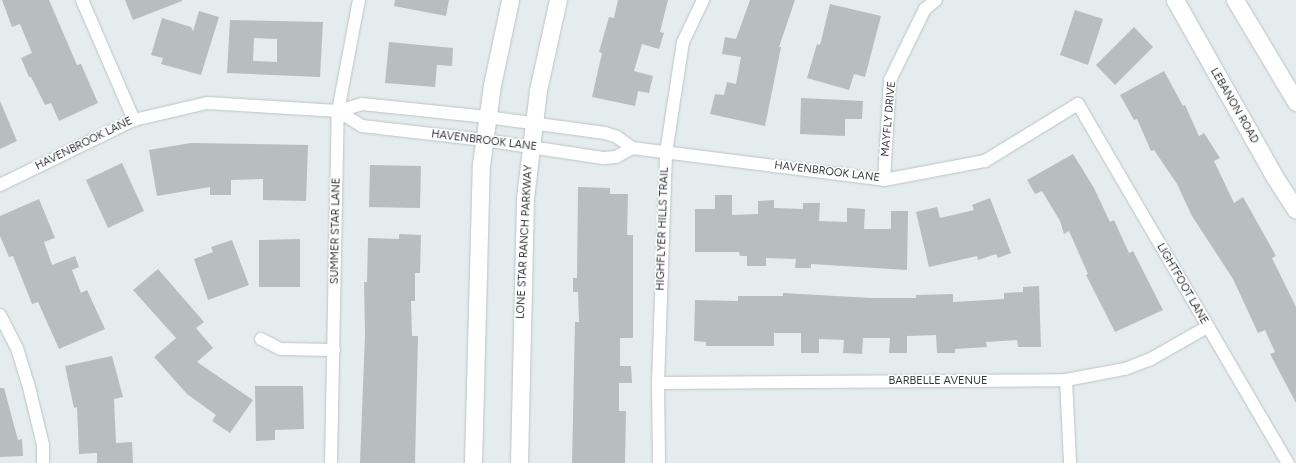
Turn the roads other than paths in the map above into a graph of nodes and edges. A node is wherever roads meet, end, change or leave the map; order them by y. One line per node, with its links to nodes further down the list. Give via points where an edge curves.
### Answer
1 (82, 0): 13 (street)
2 (359, 0): 11 (street, SUMMER STAR LANE)
3 (510, 0): 12 (main road)
4 (558, 0): 14 (main road, LONE STAR RANCH PARKWAY, via 542,68)
5 (702, 0): 18 (street, HIGHFLYER HILLS TRAIL, via 683,42)
6 (936, 0): 19 (street, MAYFLY DRIVE, via 925,9 890,80)
7 (1174, 0): 21 (main road, LEBANON ROAD)
8 (1235, 0): 9 (main road)
9 (1296, 102)
10 (1078, 104): 19 (street, HAVENBROOK LANE, via 985,162); 23 (street, LIGHTFOOT LANE)
11 (338, 111): 12 (street, HAVENBROOK LANE, via 362,104); 13 (street, HAVENBROOK LANE, via 207,103); 15 (street, HAVENBROOK LANE, via 362,126); 25 (street, SUMMER STAR LANE)
12 (487, 117): 14 (street, HAVENBROOK LANE); 15 (main road)
13 (134, 120): 20 (street, HAVENBROOK LANE)
14 (534, 124): 16 (main road, LONE STAR RANCH PARKWAY); 17 (street, HAVENBROOK LANE, via 605,133 617,137)
15 (484, 140): 16 (street, HAVENBROOK LANE); 30 (main road, via 478,213)
16 (530, 146): 17 (street, HAVENBROOK LANE, via 603,158 616,157); 31 (main road, LONE STAR RANCH PARKWAY, via 525,198)
17 (632, 148): 18 (street, HAVENBROOK LANE)
18 (666, 153): 19 (street, HAVENBROOK LANE); 27 (street, HIGHFLYER HILLS TRAIL)
19 (884, 180)
20 (0, 185)
21 (1296, 210)
22 (0, 315): 28 (street, via 17,348 28,383 43,445)
23 (1207, 327): 26 (street, BARBELLE AVENUE, via 1149,360 1125,369); 34 (street, LIGHTFOOT LANE)
24 (261, 339): 25 (street, via 281,349)
25 (334, 350): 29 (street, SUMMER STAR LANE)
26 (1066, 380): 27 (street, BARBELLE AVENUE); 33 (street)
27 (658, 383): 32 (street, HIGHFLYER HILLS TRAIL)
28 (43, 463)
29 (331, 463)
30 (473, 463)
31 (519, 463)
32 (659, 463)
33 (1070, 463)
34 (1288, 463)

